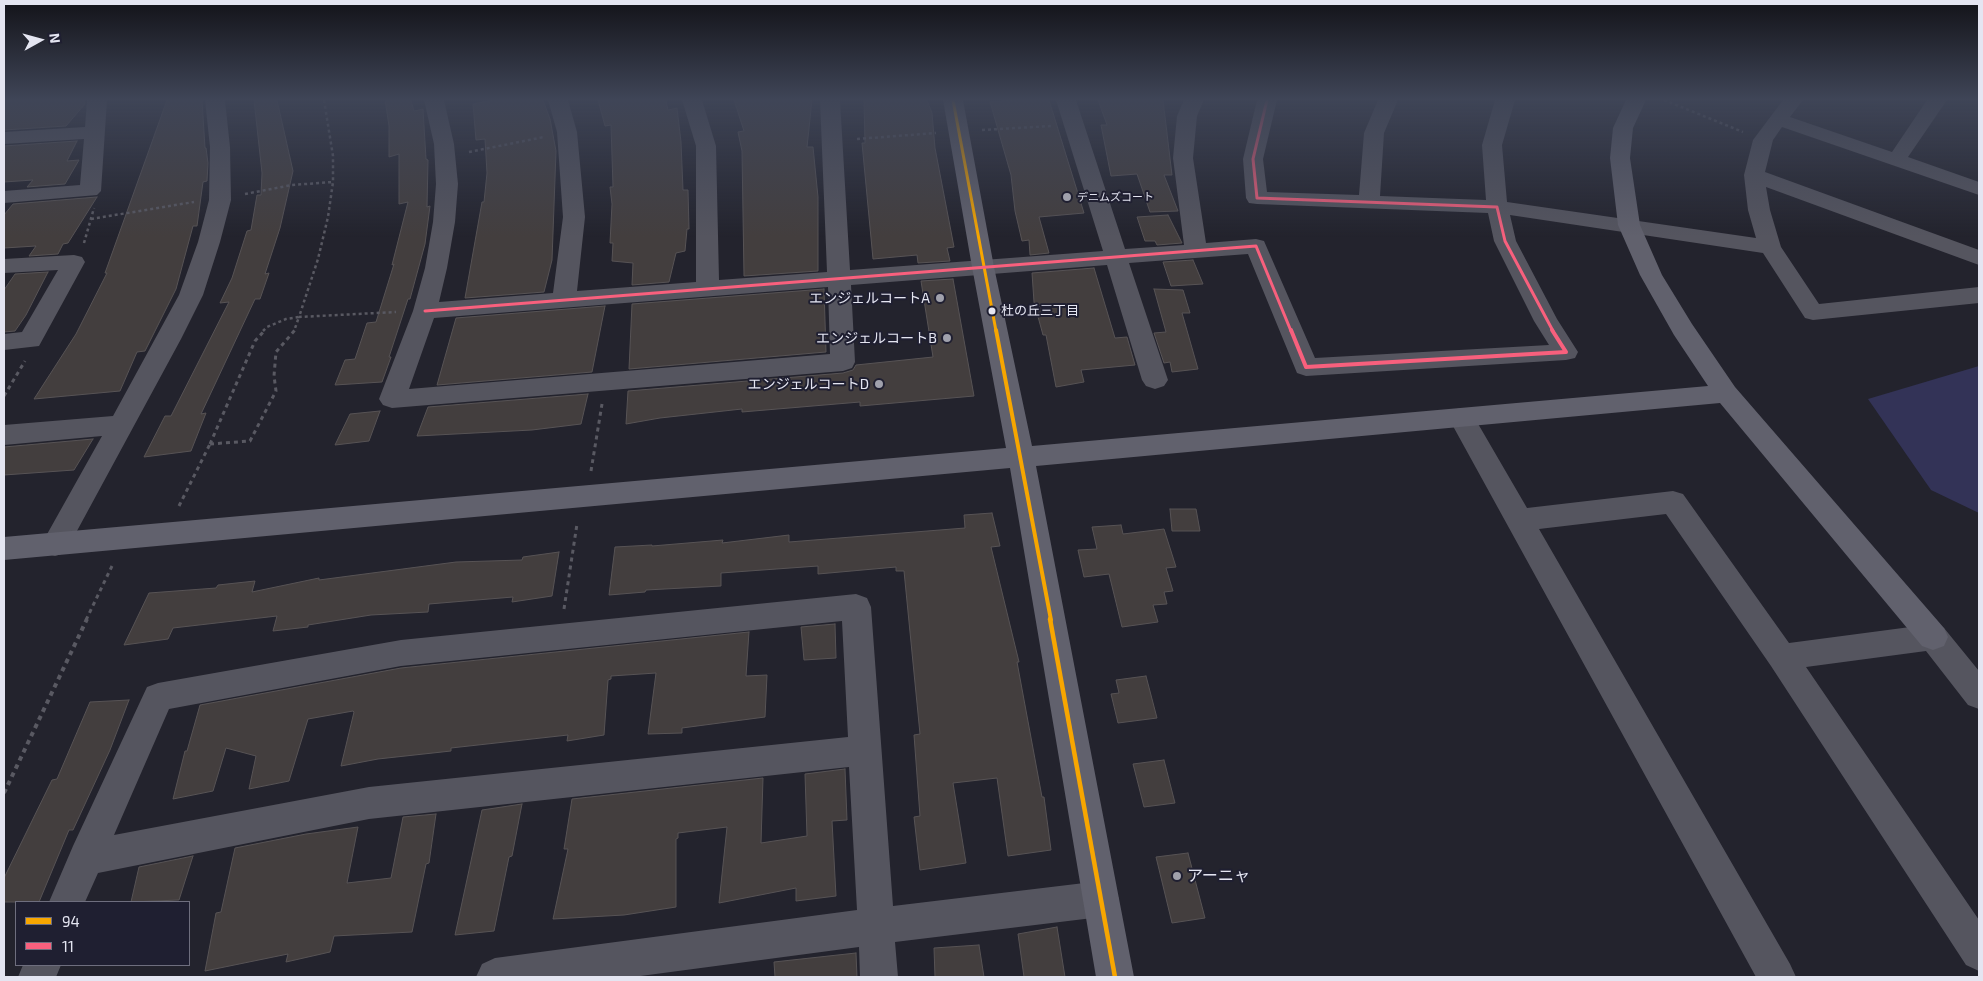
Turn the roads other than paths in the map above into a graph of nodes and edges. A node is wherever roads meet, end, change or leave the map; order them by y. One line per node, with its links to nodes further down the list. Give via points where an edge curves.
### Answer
1 (93, 146): 20 (street, via 90,191)
2 (220, 146): 39 (street, via 220,198 191,295)
3 (443, 146): 34 (street, via 447,184 444,222)
4 (569, 146): 33 (street, via 574,217)
5 (706, 146): 31 (street)
6 (832, 146): 30 (street)
7 (961, 146): 29 (street)
8 (1080, 146): 26 (street)
9 (1185, 146): 25 (street)
10 (1256, 146): 21 (street, via 1253,159 1257,198)
11 (1373, 146): 21 (street)
12 (1492, 146): 22 (street)
13 (1621, 146): 23 (street)
14 (1762, 146): 18 (street)
15 (1859, 146): 17 (street)
16 (1906, 146): 17 (street)
17 (1897, 159): 19 (street)
18 (1754, 175): 24 (street, via 1759,210); 27 (street)
19 (1979, 189)
20 (4, 197)
21 (1369, 201): 22 (street)
22 (1496, 207): 23 (street); 25 (street, via 1504,241 1546,322 1566,352 1306,368 1256,246)
23 (1629, 225): 24 (street); 37 (street, via 1651,275)
24 (1770, 247): 32 (street, via 1813,312)
25 (1196, 250): 26 (street)
26 (1115, 257): 29 (street); 36 (street)
27 (1979, 258)
28 (4, 266): 35 (street, via 74,262 30,340)
29 (983, 268): 30 (street); 41 (street)
30 (838, 277): 31 (street); 34 (street, via 843,362 392,398)
31 (708, 288): 33 (street)
32 (1979, 295)
33 (564, 299): 34 (street)
34 (425, 311)
35 (4, 342)
36 (1155, 380)
37 (1726, 393): 38 (street); 45 (street)
38 (1461, 417): 41 (street); 42 (street)
39 (121, 425): 40 (street); 43 (street)
40 (4, 435)
41 (1020, 456): 43 (street); 50 (street)
42 (1519, 520): 46 (street, via 1673,502); 57 (street)
43 (55, 545): 44 (street)
44 (4, 549)
45 (1933, 637): 46 (street); 47 (street)
46 (1782, 657): 53 (street)
47 (1979, 695)
48 (864, 750): 49 (street, via 369,803); 49 (street, via 856,607 402,653 158,697); 52 (street)
49 (85, 858): 51 (street)
50 (1101, 900): 52 (street); 56 (street)
51 (67, 901)
52 (877, 926): 54 (street); 55 (street)
53 (1979, 952)
54 (495, 977)
55 (879, 977)
56 (1115, 977)
57 (1777, 977)

